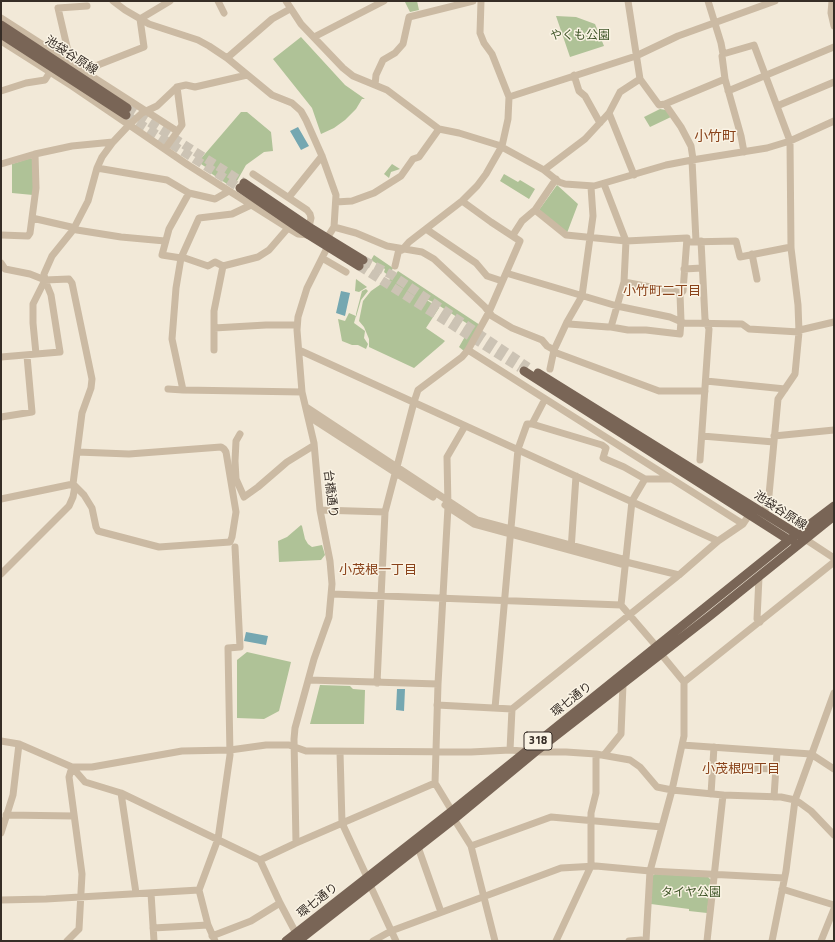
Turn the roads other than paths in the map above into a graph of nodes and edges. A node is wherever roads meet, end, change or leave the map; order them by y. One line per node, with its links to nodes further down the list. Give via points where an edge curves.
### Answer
1 (113, 1): 17 (street)
2 (170, 1): 17 (street)
3 (218, 1): 15 (street)
4 (286, 1): 14 (street)
5 (384, 1): 22 (street)
6 (473, 1): 37 (street, via 409,17 403,44 395,53 383,60 376,75)
7 (481, 1): 41 (street, via 480,33 492,54)
8 (628, 1): 26 (street)
9 (708, 1): 18 (street)
10 (775, 1): 12 (street)
11 (832, 1): 20 (street)
12 (766, 3): 18 (street)
13 (87, 6): 27 (street, via 58,8 68,51)
14 (290, 9): 22 (street); 28 (street, via 272,19)
15 (224, 12)
16 (1, 18): 27 (street)
17 (140, 19): 28 (street, via 198,40); 31 (street, via 144,47 98,65)
18 (715, 22): 25 (street); 26 (street)
19 (1, 25): 21 (main road, 池袋谷原線, via 126,112)
20 (834, 26)
21 (1, 34)
22 (314, 37): 37 (street, via 353,76)
23 (1, 41): 29 (street)
24 (834, 47): 33 (street)
25 (723, 54): 33 (street, via 754,45); 35 (street)
26 (636, 56): 32 (street); 34 (street)
27 (64, 58): 31 (street)
28 (227, 58): 30 (street)
29 (50, 72): 39 (street, via 45,80); 48 (street)
30 (248, 75): 38 (street, via 195,87); 57 (street, via 272,95 292,103 301,111)
31 (90, 76): 44 (street)
32 (574, 76): 41 (street); 47 (street, via 579,91 585,96)
33 (766, 76): 40 (street); 43 (street)
34 (640, 79): 42 (street, via 659,105); 45 (street, via 620,92)
35 (725, 79): 40 (street); 42 (street)
36 (834, 82): 43 (street)
37 (375, 85): 49 (street, via 386,90)
38 (177, 87): 44 (street, via 157,106); 50 (street, via 182,125)
39 (1, 91)
40 (728, 91): 55 (street)
41 (509, 97): 53 (street)
42 (665, 104): 58 (street, via 691,146)
43 (777, 106): 52 (street)
44 (146, 112): 48 (street); 50 (street)
45 (609, 113): 47 (street); 63 (street)
46 (834, 121): 52 (street)
47 (600, 123): 61 (street, via 585,139)
48 (129, 125): 51 (street); 54 (street)
49 (439, 129): 53 (street); 72 (street, via 401,176 374,193 352,201)
50 (177, 131): 54 (street)
51 (113, 142): 56 (street, via 72,146); 60 (street)
52 (790, 142): 55 (street); 89 (street)
53 (502, 146): 61 (street); 71 (street, via 480,184)
54 (165, 149): 68 (street)
55 (744, 152): 58 (street)
56 (35, 154): 59 (street); 75 (street, via 36,188)
57 (322, 156): 70 (street); 72 (street, via 336,195)
58 (693, 160): 63 (street); 86 (street)
59 (1, 164)
60 (97, 168): 69 (street, via 167,180); 77 (street, via 88,201)
61 (544, 170): 64 (street)
62 (253, 174): 70 (street)
63 (634, 175): 65 (street)
64 (556, 179): 67 (street, via 565,184); 74 (street)
65 (604, 184): 67 (street); 85 (street)
66 (242, 186): 80 (main road)
67 (591, 187): 83 (street, via 593,212)
68 (229, 191): 69 (street, via 215,199); 73 (street)
69 (189, 192): 84 (street)
70 (289, 197): 80 (street, via 310,214)
71 (462, 201): 79 (street); 82 (street)
72 (336, 202): 76 (street)
73 (251, 205): 78 (street); 92 (street, via 232,214 199,218)
74 (535, 210): 82 (street, via 522,221); 83 (street, via 566,235)
75 (32, 218): 77 (street); 81 (street, via 28,236)
76 (334, 227): 87 (street, 台橋通り); 90 (street)
77 (74, 228): 84 (street, via 121,238); 103 (street, via 52,256 44,274)
78 (288, 228): 80 (street, via 298,234); 96 (street, via 269,250 258,257)
79 (426, 229): 90 (street); 104 (street, via 476,263 487,276)
80 (309, 231): 87 (main road)
81 (1, 235)
82 (512, 235): 101 (street, via 520,241)
83 (590, 238): 85 (street); 107 (street)
84 (165, 241): 92 (street, via 162,255)
85 (626, 241): 88 (street, via 687,238); 105 (street)
86 (698, 241): 88 (street); 91 (street, via 736,241 740,257); 98 (street)
87 (328, 242): 93 (street, 台橋通り); 95 (main road)
88 (687, 242): 99 (street)
89 (791, 247): 91 (street); 117 (street)
90 (400, 250): 97 (street); 109 (street, via 422,252 434,259)
91 (752, 254): 102 (street)
92 (181, 257): 96 (street, via 208,266 215,262); 129 (street, via 172,339)
93 (322, 258): 100 (street); 114 (street, 台橋通り, via 301,303)
94 (1, 263): 103 (street, via 5,269)
95 (361, 263)
96 (223, 266): 116 (street, via 214,311)
97 (394, 266)
98 (702, 268): 99 (street); 113 (street)
99 (684, 269): 106 (street, via 683,291)
100 (346, 272)
101 (506, 273): 104 (street); 107 (street)
102 (757, 279)
103 (45, 280): 122 (street, via 33,304); 122 (street, via 51,295 60,352); 145 (street, via 69,279 72,283 92,379 82,413)
104 (502, 281): 109 (street)
105 (624, 282): 106 (street); 108 (street)
106 (680, 294): 110 (street)
107 (582, 296): 108 (street); 111 (street)
108 (617, 306): 110 (street); 115 (street)
109 (489, 312): 120 (street); 121 (street, via 512,328 542,340)
110 (681, 321): 113 (street); 115 (street, via 680,334 677,335)
111 (567, 322): 115 (street); 121 (street)
112 (834, 322): 117 (street)
113 (707, 324): 117 (street, via 742,324 749,329); 126 (street, via 709,329)
114 (297, 325): 116 (street); 119 (street, 台橋通り)
115 (611, 327)
116 (214, 328): 118 (street)
117 (799, 331): 128 (street, via 795,374)
118 (214, 350)
119 (298, 350): 131 (street, 台橋通り); 133 (street)
120 (468, 350): 132 (street); 133 (street, via 418,390)
121 (554, 351): 125 (street); 130 (street, via 659,391)
122 (36, 354): 123 (street)
123 (27, 356): 124 (street); 136 (street, via 32,412)
124 (1, 357)
125 (550, 368)
126 (706, 381): 128 (street); 130 (street)
127 (168, 389): 129 (street)
128 (785, 389): 142 (street, via 778,399)
129 (183, 390): 131 (street)
130 (705, 391): 141 (street)
131 (302, 392): 134 (street, 台橋通り)
132 (545, 399): 137 (street); 150 (street)
133 (414, 402): 138 (street); 147 (street)
134 (306, 407): 135 (street, 台橋通り); 147 (street)
135 (308, 416): 143 (street, 台橋通り); 147 (street)
136 (1, 417)
137 (532, 424): 144 (street, via 527,424); 149 (street, via 602,445 606,448 603,458)
138 (465, 426): 144 (street); 154 (street, via 448,457)
139 (834, 430): 142 (street)
140 (240, 434): 143 (street, via 236,441 235,465 236,479 244,497 287,462)
141 (702, 436): 142 (street); 146 (street)
142 (774, 439): 158 (street, via 769,495)
143 (313, 446): 156 (street, 台橋通り)
144 (518, 449): 148 (street); 163 (street)
145 (77, 452): 151 (street); 151 (street, via 134,454 221,447 226,452 236,512 230,542 159,547 98,531 92,508)
146 (700, 460)
147 (396, 469): 154 (street); 157 (street)
148 (576, 476): 153 (street); 168 (street)
149 (645, 479): 150 (street); 153 (street)
150 (672, 479): 161 (street)
151 (74, 485): 152 (street); 172 (street, via 69,506)
152 (1, 499)
153 (632, 501): 166 (street); 170 (street)
154 (448, 504): 163 (street, via 477,520); 177 (street)
155 (834, 506): 164 (main road, 環七通り / 318)
156 (320, 510): 157 (street); 175 (street, 台橋通り, via 330,561)
157 (385, 512): 176 (street)
158 (764, 514): 159 (main road, 池袋谷原線, via 526,369); 162 (main road, via 763,518); 164 (main road, 池袋谷原線)
159 (749, 515): 161 (street); 162 (main road, 池袋谷原線)
160 (834, 516): 164 (main road, 環七通り / 318)
161 (743, 524): 166 (street)
162 (768, 526): 165 (main road, 池袋谷原線)
163 (510, 532): 168 (street); 178 (street)
164 (801, 537): 165 (main road, 池袋谷原線); 169 (street); 174 (main road, 環七通り / 318)
165 (789, 540): 182 (main road, 環七通り / 318)
166 (718, 541): 173 (street)
167 (235, 547): 197 (street, via 240,647 228,648)
168 (571, 548): 170 (street)
169 (834, 558)
170 (626, 562): 173 (street); 179 (street)
171 (834, 562): 181 (street)
172 (1, 574)
173 (679, 575): 180 (street)
174 (759, 577): 181 (street, via 757,619); 182 (main road, 環七通り / 318)
175 (332, 594): 176 (street); 183 (street, 台橋通り, via 329,618)
176 (381, 595): 177 (street); 185 (street)
177 (443, 597): 178 (street); 186 (street)
178 (504, 600): 179 (street); 190 (street)
179 (622, 605): 180 (street)
180 (630, 615): 182 (street); 191 (street)
181 (760, 622): 184 (street)
182 (659, 651): 184 (street); 187 (main road, 環七通り / 318); 201 (main road, 環七通り / 318)
183 (308, 680): 185 (street); 195 (street, 台橋通り, via 295,728)
184 (684, 682): 194 (street)
185 (377, 683): 186 (street)
186 (438, 684): 189 (street)
187 (623, 684): 201 (main road, 環七通り / 318); 205 (street, via 621,734)
188 (833, 697): 204 (street)
189 (437, 705): 190 (street); 200 (street)
190 (495, 708): 191 (street)
191 (512, 708): 198 (street)
192 (1, 741): 193 (street)
193 (19, 744): 206 (street); 217 (street, via 13,795)
194 (682, 745): 196 (street); 211 (street)
195 (294, 746): 197 (street, via 266,745); 199 (street, via 306,751); 226 (street, 台橋通り)
196 (714, 747): 202 (street); 207 (street)
197 (230, 750): 206 (street, via 182,751 92,767); 225 (street)
198 (510, 750): 200 (street); 201 (street)
199 (340, 752): 200 (street); 221 (street)
200 (436, 752): 210 (street)
201 (530, 752): 203 (street); 218 (main road, 環七通り / 318)
202 (777, 752): 204 (street); 208 (street)
203 (596, 754): 205 (street); 220 (street, via 596,793)
204 (811, 754): 209 (street); 216 (street)
205 (604, 755): 211 (street, via 630,760 640,766 657,787)
206 (72, 767): 212 (street, via 84,782); 219 (street, via 69,777)
207 (713, 767): 208 (street); 213 (street)
208 (776, 769): 215 (street)
209 (834, 769)
210 (435, 784): 218 (street); 221 (street)
211 (672, 790): 213 (street); 222 (street)
212 (122, 793): 225 (street); 237 (street)
213 (712, 794): 214 (street)
214 (723, 795): 215 (street); 232 (street)
215 (774, 797): 216 (street)
216 (795, 800): 224 (street, via 812,811); 233 (street)
217 (6, 815): 219 (street); 223 (street)
218 (453, 815): 227 (street); 228 (main road, 環七通り / 318); 234 (main road, 環七通り / 318)
219 (74, 816): 239 (street, via 82,874)
220 (591, 821): 222 (street); 227 (street, via 551,817); 230 (street)
221 (342, 823): 226 (street); 234 (street)
222 (662, 827): 231 (street)
223 (1, 833)
224 (834, 835)
225 (218, 839): 229 (street); 236 (street)
226 (296, 843): 229 (street)
227 (471, 846): 240 (street)
228 (418, 847): 234 (main road, 環七通り / 318); 245 (street)
229 (260, 860): 242 (street)
230 (591, 866): 231 (street); 240 (street, via 560,868); 257 (street)
231 (650, 872): 232 (street); 259 (street)
232 (714, 875): 233 (street); 260 (street)
233 (784, 878): 235 (street)
234 (368, 881): 248 (street); 250 (main road, 環七通り / 318)
235 (782, 889): 243 (street); 261 (street)
236 (199, 890): 238 (street); 246 (street)
237 (136, 893): 238 (street); 239 (street)
238 (151, 893): 247 (street)
239 (81, 896): 241 (street); 251 (street, via 79,929)
240 (483, 896): 245 (street); 256 (street)
241 (1, 900)
242 (280, 903): 249 (street, via 251,921); 250 (street)
243 (834, 905)
244 (834, 908): 262 (street)
245 (441, 912): 248 (street)
246 (208, 925): 247 (street); 249 (street)
247 (153, 928): 252 (street)
248 (391, 931): 254 (street); 255 (street)
249 (214, 938)
250 (299, 939): 253 (main road, 環七通り / 318)
251 (67, 941)
252 (154, 941)
253 (286, 941)
254 (373, 941)
255 (396, 941)
256 (495, 941)
257 (556, 941)
258 (629, 941): 259 (street)
259 (646, 941)
260 (707, 941)
261 (772, 941)
262 (822, 941)

